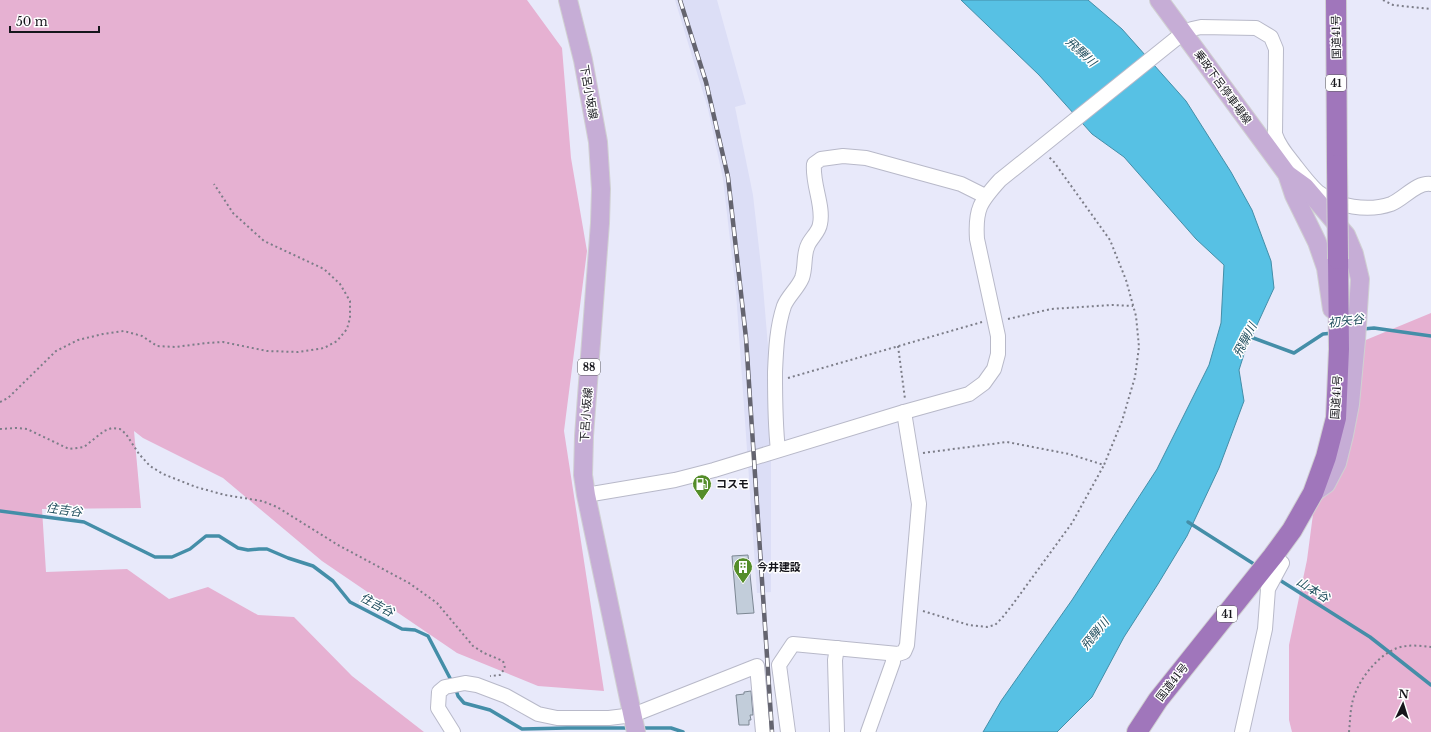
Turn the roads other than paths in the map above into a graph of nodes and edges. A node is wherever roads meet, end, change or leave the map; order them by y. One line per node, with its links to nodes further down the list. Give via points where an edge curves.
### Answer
1 (568, 0): 12 (main road, 下呂小坂線 / 88, via 597,134 601,189 584,436 583,475)
2 (1159, 0): 4 (main road, 乗政下呂停車場線)
3 (1336, 0): 8 (highway, 国道41号 / 41, bridge)
4 (1183, 33): 5 (main road, 乗政下呂停車場線); 6 (street, via 1200,27 1256,28 1271,37 1276,49 1275,134 1278,144 1318,192 1342,205 1371,208 1392,204 1413,190 1427,183); 7 (street, via 1000,180)
5 (1287, 174): 8 (main road, via 1326,268 1334,326); 11 (main road, via 1305,187 1346,235 1360,279 1350,404 1344,435 1337,463 1326,484)
6 (1431, 184)
7 (985, 196): 9 (street, via 978,208 976,223 977,239 998,336 998,354 994,370 984,383 969,394); 10 (street, via 961,184 866,158 843,156 821,159 814,164 820,224 806,250 801,280 785,304 778,327 775,382)
8 (1338, 331): 11 (highway, 国道41号 / 41, via 1336,418)
9 (906, 412): 10 (street); 15 (street, via 919,504 907,645 904,652)
10 (778, 450): 12 (street, via 675,480)
11 (1313, 493): 13 (highway, 国道41号 / 41, via 1292,530)
12 (586, 495): 16 (main road, 下呂小坂線 / 88)
13 (1273, 556): 22 (highway, 国道41号 / 41, via 1158,700); 23 (street, via 1282,563 1268,589 1265,628)
14 (837, 648): 15 (street); 19 (street, via 793,644 779,665); 20 (street)
15 (893, 654): 21 (street, via 893,662)
16 (635, 724): 17 (street, via 609,718 556,718 538,714 506,696 465,683 445,687 439,692 438,708); 18 (street, via 757,666)
17 (453, 732)
18 (763, 732)
19 (788, 732)
20 (837, 732)
21 (868, 732)
22 (1137, 732)
23 (1242, 732)

